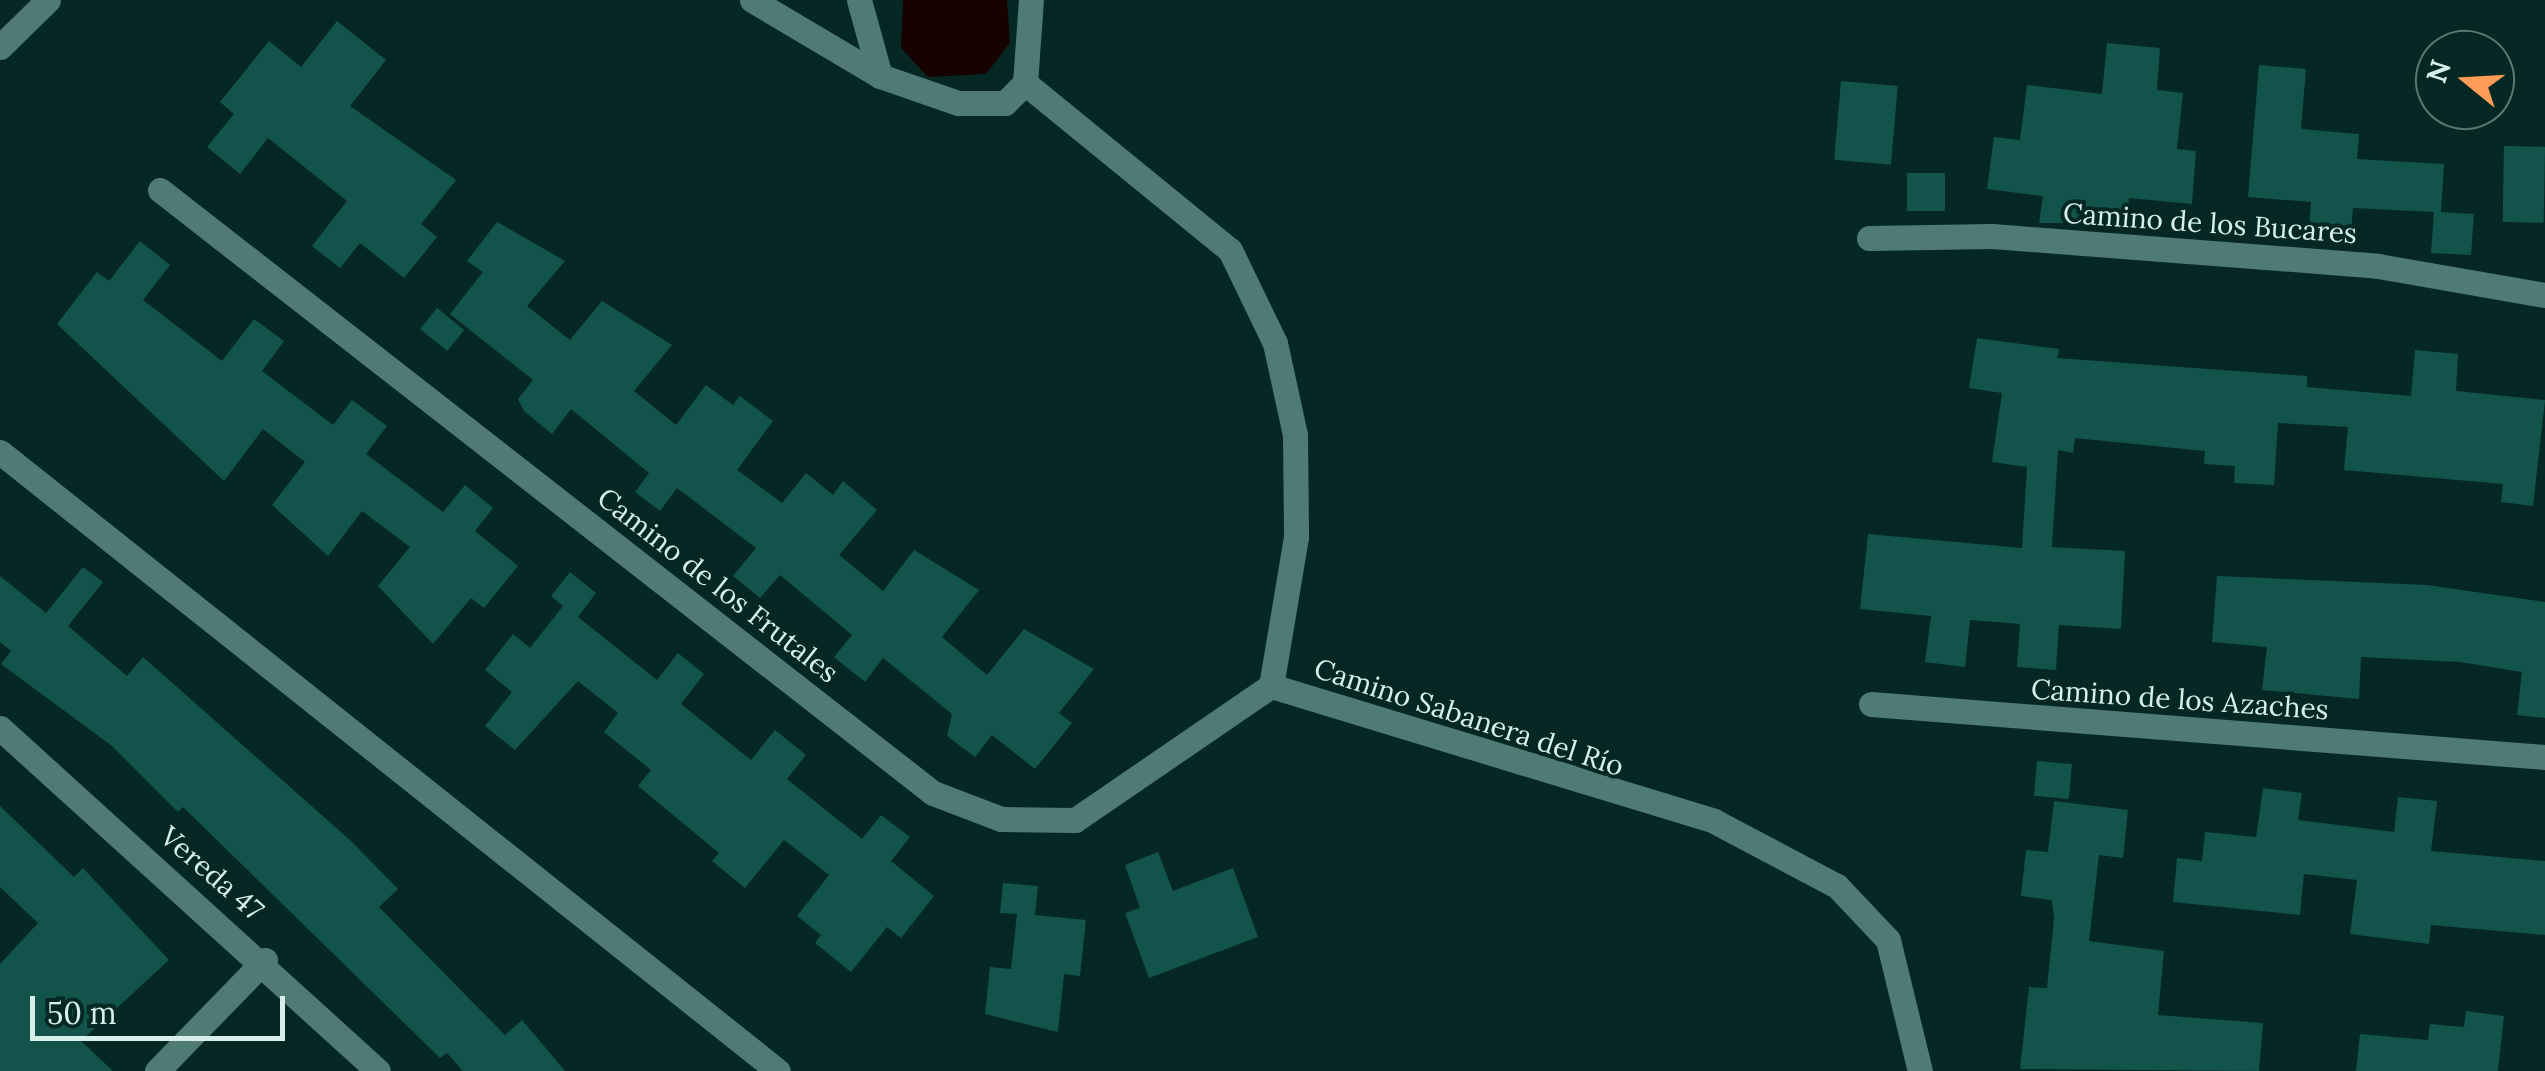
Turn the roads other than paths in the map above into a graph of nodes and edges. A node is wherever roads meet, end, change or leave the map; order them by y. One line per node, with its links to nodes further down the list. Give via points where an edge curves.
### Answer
1 (752, 0): 6 (street)
2 (858, 0): 6 (street)
3 (1031, 0): 7 (street)
4 (46, 1): 5 (street)
5 (0, 46)
6 (880, 76): 7 (street, via 958,103 1005,103)
7 (1025, 83): 12 (street, Camino Sabanera del Río, via 1230,250 1275,343 1295,435 1296,537)
8 (160, 190): 12 (street, Camino de los Frutales, via 933,793 1001,820 1075,820)
9 (1869, 238): 10 (street, Camino de los Bucares, via 1992,236 2378,266)
10 (2545, 295)
11 (0, 452): 19 (street)
12 (1271, 686): 20 (street, Camino Sabanera del Río, via 1714,821 1838,886 1888,940)
13 (1870, 704): 15 (street, Camino de los Azaches)
14 (0, 728): 16 (street, Vereda 47)
15 (2545, 757)
16 (265, 960): 17 (street); 18 (street, Vereda 47)
17 (157, 1071)
18 (378, 1071)
19 (778, 1071)
20 (1920, 1071)

